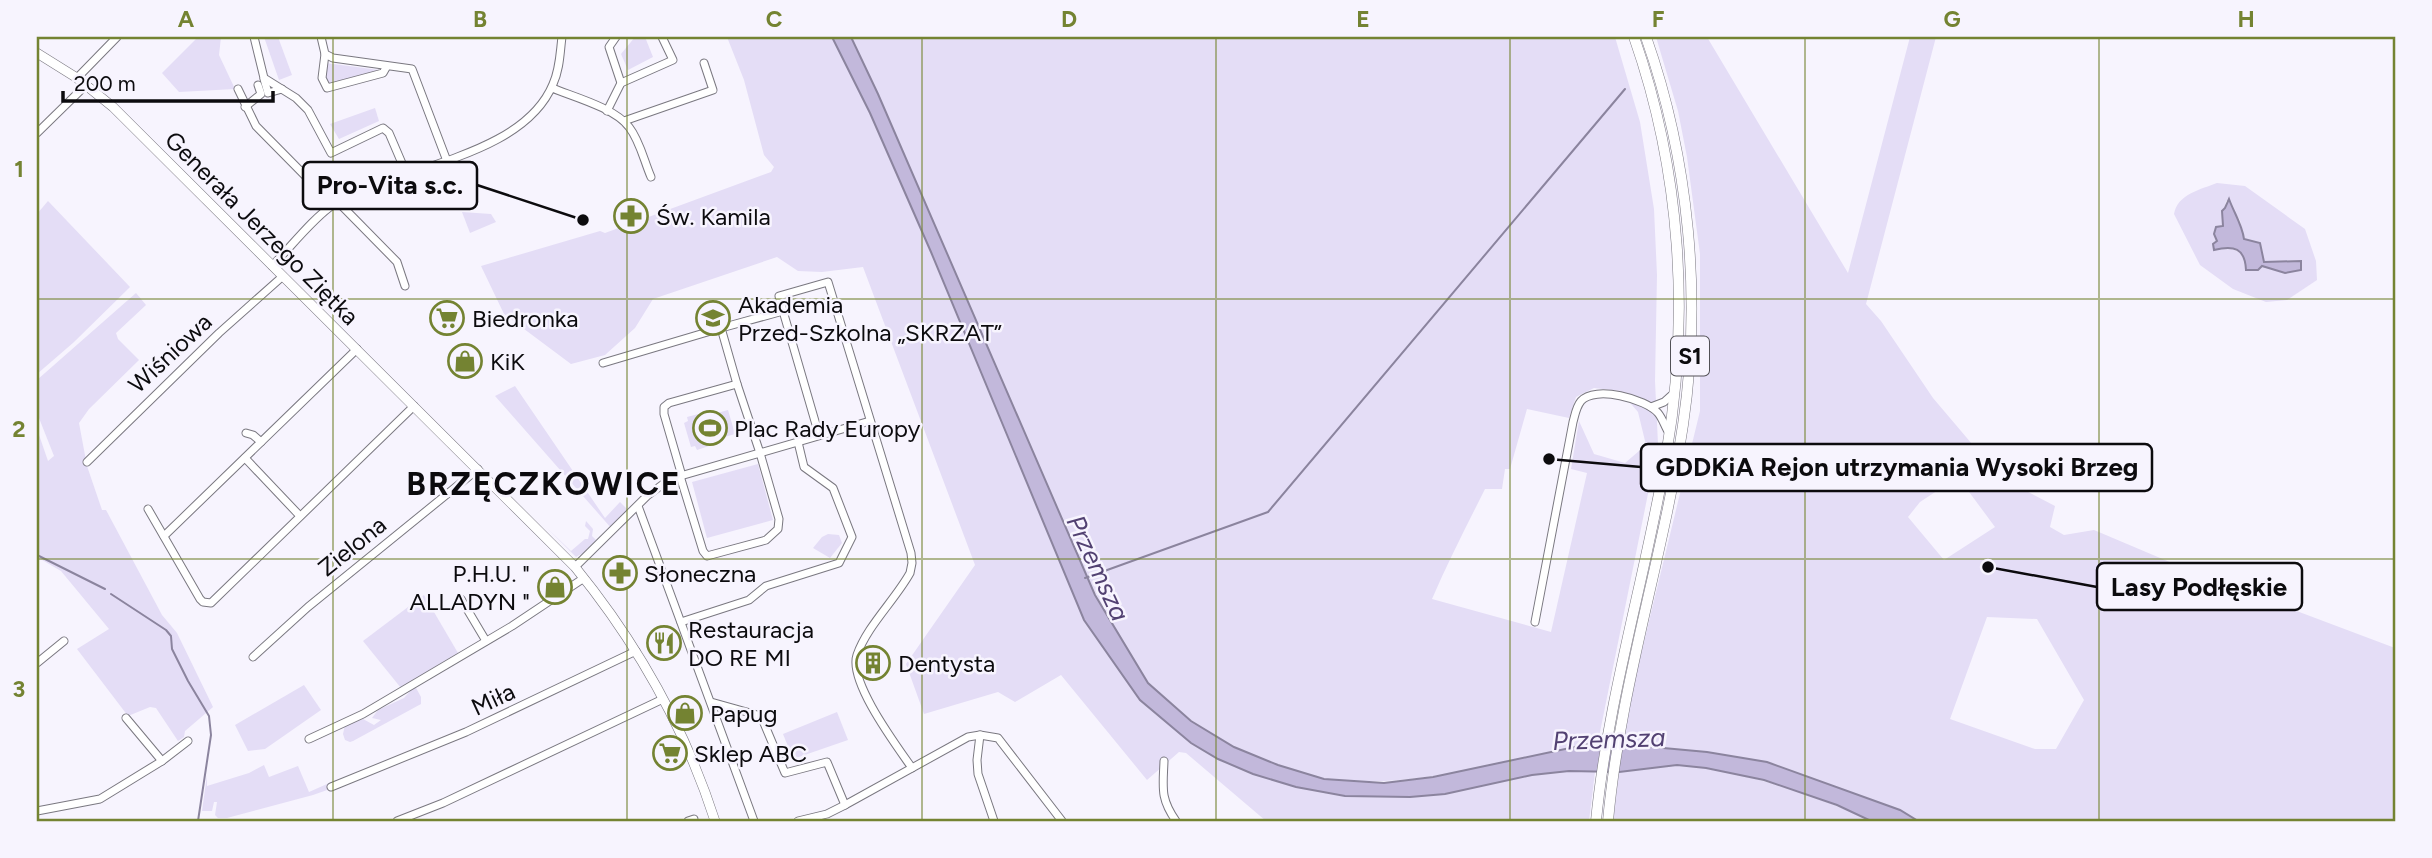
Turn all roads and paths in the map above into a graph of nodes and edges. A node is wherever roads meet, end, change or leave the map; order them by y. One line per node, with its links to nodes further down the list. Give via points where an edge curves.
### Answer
1 (117, 37): 13 (street)
2 (254, 37): 24 (street, via 264,78 307,110 331,153 387,129)
3 (321, 37): 10 (street)
4 (562, 37): 17 (street)
5 (616, 37): 14 (street, via 608,47)
6 (662, 37): 14 (street, via 673,60)
7 (1634, 37): 35 (highway, S1, via 1658,123 1676,228 1680,321)
8 (1646, 37): 84 (highway, S1, via 1680,174 1689,254 1690,338 1678,455 1630,674)
9 (37, 52): 13 (main road, Generała Jerzego Ziętka)
10 (325, 54): 12 (street); 12 (street, via 322,78 327,88 383,74)
11 (704, 64): 21 (street, via 713,90)
12 (387, 66): 23 (street, via 412,69 416,75)
13 (77, 78): 15 (main road, Generała Jerzego Ziętka)
14 (621, 83): 20 (street)
15 (86, 85): 22 (street); 27 (main road, Generała Jerzego Ziętka)
16 (258, 85): 19 (street, via 261,94)
17 (552, 88): 20 (street); 23 (street, via 519,125)
18 (238, 89): 19 (street)
19 (245, 107): 26 (street, via 256,126)
20 (607, 111): 21 (street)
21 (624, 121): 25 (street)
22 (37, 133)
23 (447, 161): 24 (street)
24 (407, 175): 26 (street)
25 (650, 177)
26 (336, 203): 27 (street); 29 (street, via 397,262)
27 (272, 266): 28 (main road, Generała Jerzego Ziętka)
28 (283, 276): 32 (main road, Generała Jerzego Ziętka); 46 (street, Wiśniowa)
29 (405, 285)
30 (783, 311): 31 (street); 38 (street, via 779,296 828,282); 40 (street)
31 (721, 328): 33 (street); 34 (street)
32 (357, 349): 36 (main road, Generała Jerzego Ziętka); 42 (street, Generała Jerzego Ziętka)
33 (603, 363)
34 (737, 384): 44 (street); 48 (street, via 664,407)
35 (1675, 392): 37 (street); 41 (highway, S1)
36 (414, 406): 47 (main road, Generała Jerzego Ziętka); 51 (street)
37 (1651, 407): 41 (street); 57 (street, via 1602,393 1581,401)
38 (870, 421): 40 (street); 71 (street, via 912,563 904,584 862,643 854,666 864,694)
39 (246, 433): 42 (street)
40 (819, 435): 43 (street)
41 (1670, 435): 83 (highway, S1, via 1618,675)
42 (261, 442): 45 (street, Generała Jerzego Ziętka)
43 (799, 442): 44 (street); 56 (street, via 804,467 833,488 852,537 839,563 766,586 749,600)
44 (760, 453): 48 (street); 48 (street, via 778,530 766,540 731,551 707,556 703,551)
45 (245, 458): 51 (street); 52 (street, Generała Jerzego Ziętka)
46 (87, 462)
47 (478, 469): 53 (main road, Generała Jerzego Ziętka); 61 (street, Zielona, via 307,607)
48 (681, 476): 49 (street, via 670,479)
49 (638, 506): 53 (street); 56 (street)
50 (148, 509): 52 (street)
51 (300, 516): 52 (street, via 211,603 200,599)
52 (166, 534)
53 (575, 568): 54 (main road, Generała Jerzego Ziętka)
54 (584, 578): 59 (street); 60 (main road, Generała Jerzego Ziętka)
55 (461, 599): 59 (street)
56 (681, 622): 64 (street)
57 (1535, 622)
58 (64, 641): 62 (street)
59 (486, 641): 67 (street, via 363,714)
60 (636, 651): 63 (main road, Generała Jerzego Ziętka); 72 (street, Miła, via 466,732)
61 (253, 657)
62 (37, 663)
63 (663, 699): 77 (street); 78 (main road, Generała Jerzego Ziętka, via 694,761)
64 (711, 702): 73 (street, via 761,716 785,773 827,762); 79 (street)
65 (126, 718): 69 (street)
66 (980, 735): 71 (street); 81 (street, via 978,774); 82 (street, via 998,738)
67 (309, 739)
68 (188, 741): 69 (street)
69 (162, 761): 74 (street, via 100,799)
70 (1164, 761): 76 (street, via 1161,789)
71 (912, 768): 73 (street)
72 (331, 787)
73 (845, 805): 75 (street)
74 (37, 811)
75 (817, 819): 80 (street)
76 (1171, 819)
77 (397, 821)
78 (715, 821)
79 (754, 821)
80 (798, 821)
81 (994, 821)
82 (1062, 821)
83 (1596, 821)
84 (1608, 821)

